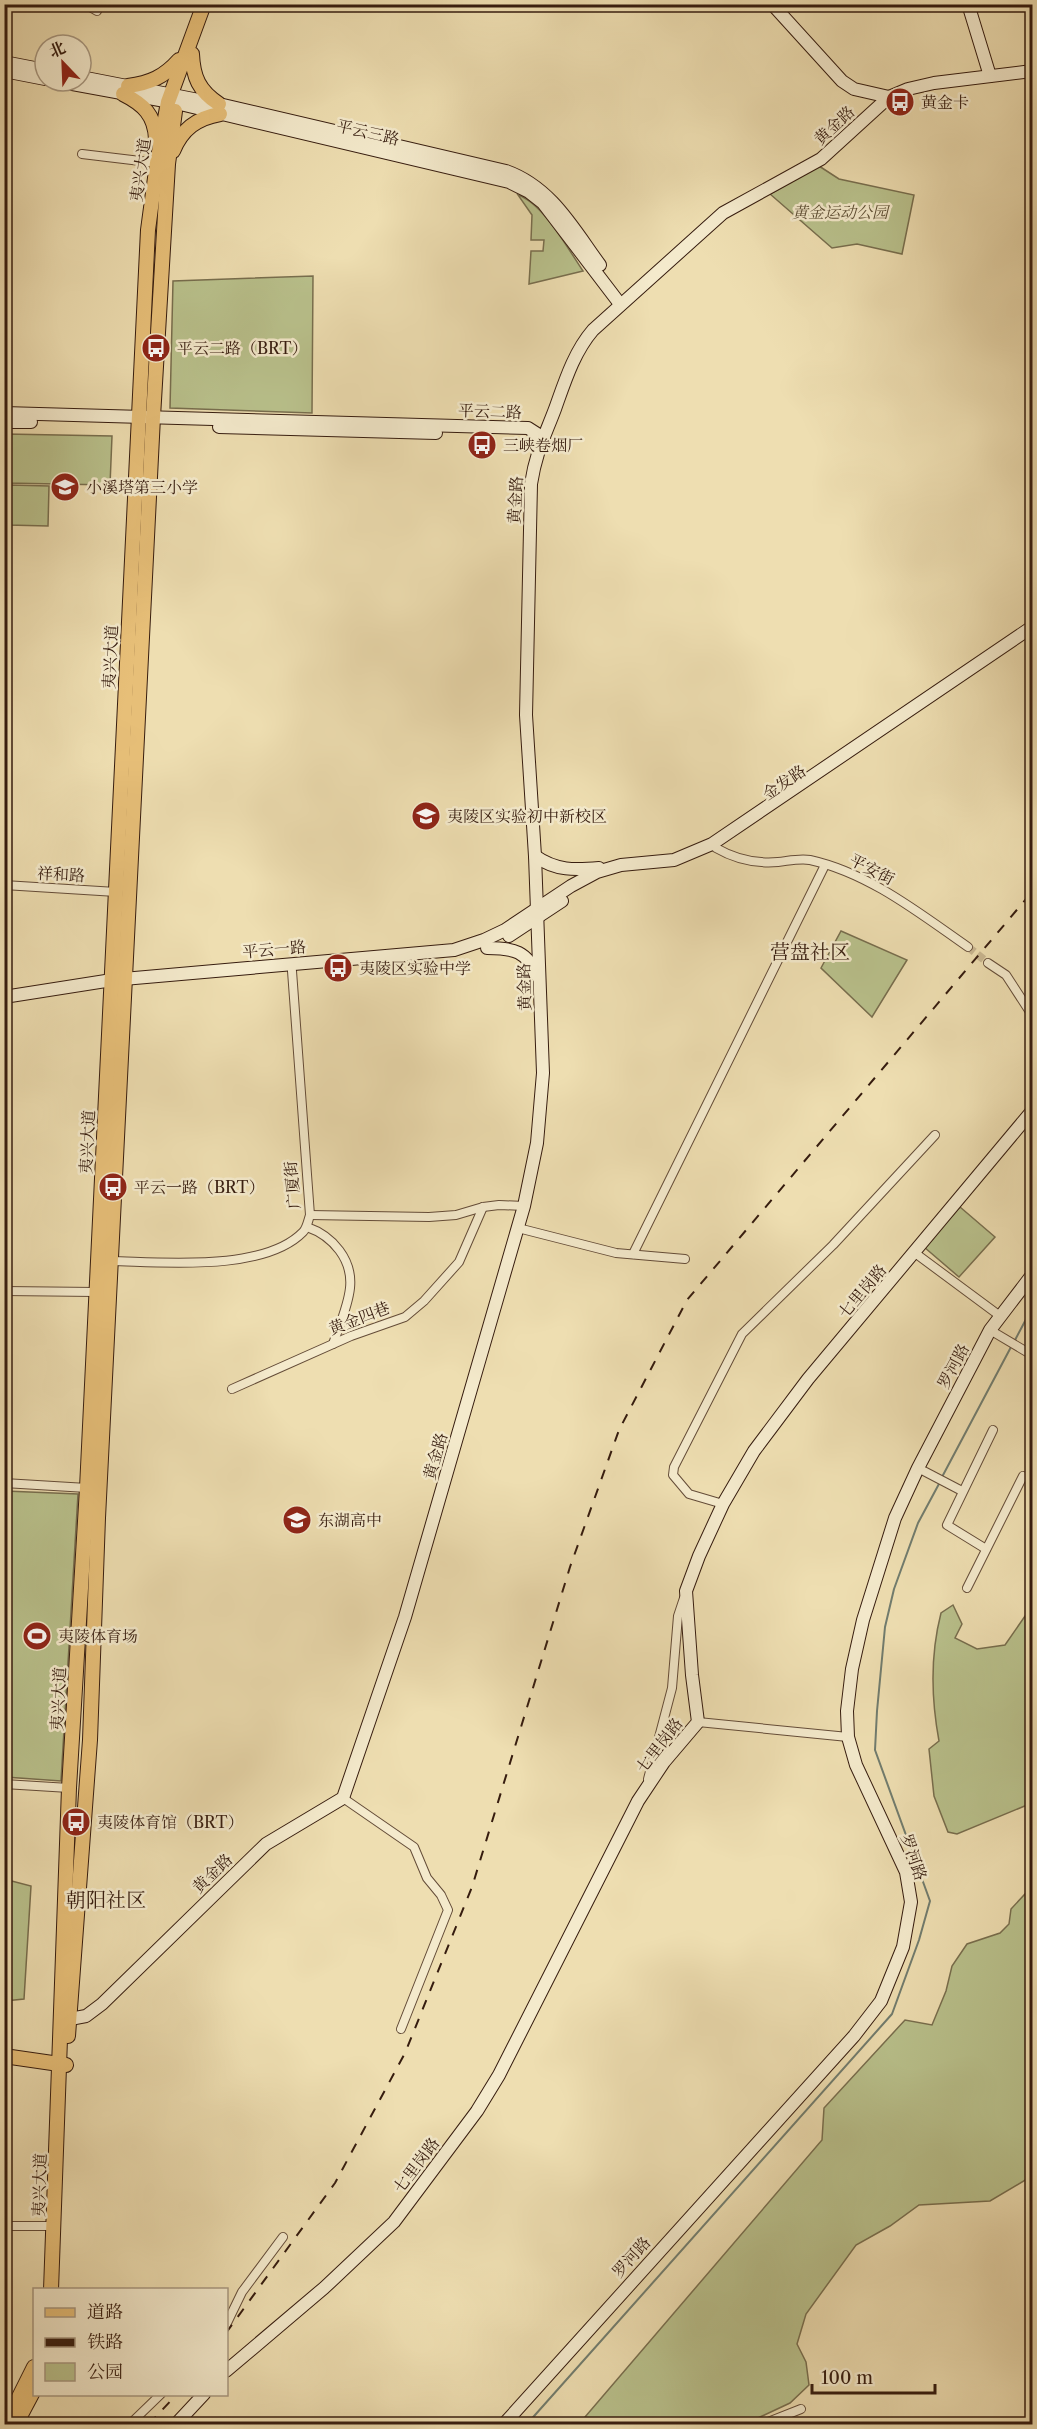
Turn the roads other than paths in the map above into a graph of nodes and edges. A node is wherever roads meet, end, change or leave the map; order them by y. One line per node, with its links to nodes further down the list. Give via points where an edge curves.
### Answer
1 (85, 4): 2 (street, via 97,11)
2 (100, 4)
3 (204, 4): 7 (main road, 夷兴大道)
4 (213, 4): 7 (main road, 夷兴大道)
5 (772, 4): 17 (main road, via 842,81 854,89)
6 (968, 4): 12 (main road)
7 (189, 52): 16 (main road, via 167,73); 18 (main road, 夷兴大道); 19 (main road, via 195,79)
8 (4, 62): 9 (main road)
9 (33, 68)
10 (1032, 68): 12 (main road)
11 (4, 71): 13 (main road)
12 (989, 74): 17 (main road, via 915,82)
13 (33, 77)
14 (93, 81): 16 (main road, 平云三路)
15 (93, 86): 16 (main road, 平云三路)
16 (125, 90): 18 (main road, 平云三路); 21 (main road, via 152,117)
17 (886, 96): 22 (main road, 黄金路, via 821,159 723,213)
18 (173, 99): 19 (main road, 平云三路); 21 (main road, 夷兴大道)
19 (220, 109): 21 (main road, via 186,129); 22 (main road, 平云三路, via 509,182 543,203)
20 (82, 154): 21 (street)
21 (162, 163): 24 (main road, 夷兴大道, via 159,333)
22 (621, 300): 26 (main road, 黄金路, via 581,343)
23 (4, 413): 24 (main road, 平云二路)
24 (146, 420): 25 (main road, 平云二路); 26 (main road, 平云二路); 34 (main road, 夷兴大道); 40 (main road, 夷兴大道)
25 (4, 422)
26 (542, 437): 30 (main road, 黄金路, via 531,484 526,715)
27 (1032, 627): 31 (main road, 金发路, via 712,844 675,860)
28 (1032, 635): 29 (main road, 金发路)
29 (716, 849): 32 (street, 平安街, via 735,859 769,863 808,860); 35 (main road, 金发路, via 676,865 614,873)
30 (536, 856): 31 (main road, via 547,864 572,871); 35 (main road, 黄金路)
31 (621, 865): 35 (main road, 金发路, via 571,886)
32 (825, 865): 36 (street, 平安街, via 851,872); 53 (street)
33 (4, 885): 34 (street, 祥和路)
34 (116, 892): 40 (main road, 夷兴大道)
35 (538, 913): 37 (main road, 平云一路); 40 (main road, 平云一路, via 454,950); 41 (main road, 黄金路)
36 (968, 947)
37 (487, 948): 39 (main road, 平云一路, via 456,956); 41 (main road, via 515,950 527,957)
38 (988, 963): 44 (street, via 1006,975)
39 (292, 971): 40 (main road, 平云一路); 49 (street, 广厦街)
40 (117, 983): 42 (main road, 平云一路); 43 (main road, 平云一路); 55 (main road, 夷兴大道); 58 (main road, 夷兴大道)
41 (540, 983): 47 (main road, 黄金路, via 543,1073 537,1143)
42 (4, 997)
43 (4, 1004)
44 (1032, 1015)
45 (1032, 1111): 52 (main road, 七里岗路)
46 (935, 1135): 70 (street, via 742,1335 673,1475 689,1494)
47 (524, 1206): 48 (street); 51 (main road, 黄金路)
48 (483, 1207): 49 (street, via 429,1217); 61 (street, 黄金四巷, via 459,1262 424,1301 405,1317)
49 (310, 1215): 50 (street, 广厦街)
50 (307, 1227): 55 (street, 广厦街, via 268,1254 206,1263); 61 (street, via 332,1241 344,1257 348,1273 349,1295)
51 (518, 1228): 53 (street); 78 (main road, 黄金路, via 405,1617)
52 (915, 1253): 59 (street); 70 (main road, 七里岗路, via 802,1388 754,1451)
53 (633, 1254): 54 (street)
54 (685, 1259)
55 (111, 1261): 80 (main road, 夷兴大道, via 89,1763)
56 (1032, 1275): 59 (main road, 罗河路)
57 (4, 1291): 58 (street)
58 (96, 1292): 68 (main road, 夷兴大道)
59 (1000, 1316): 60 (main road, 罗河路)
60 (990, 1330): 62 (street); 65 (main road, 罗河路)
61 (333, 1344): 63 (street, 黄金四巷)
62 (1032, 1354)
63 (232, 1389)
64 (993, 1430): 69 (street)
65 (918, 1468): 69 (street); 75 (main road, 罗河路, via 895,1518 863,1620 852,1669)
66 (1023, 1476): 71 (street)
67 (4, 1483): 68 (street)
68 (87, 1488): 77 (main road, 夷兴大道)
69 (962, 1491): 71 (street, via 947,1525)
70 (723, 1504): 73 (main road, 七里岗路)
71 (986, 1548): 72 (street)
72 (967, 1588)
73 (686, 1591): 74 (main road, 七里岗路); 79 (street, via 678,1616 672,1688 652,1767)
74 (698, 1722): 75 (street); 79 (main road, 七里岗路)
75 (848, 1737): 100 (main road, 罗河路, via 856,1765 906,1872 910,1902 903,1947 881,2001 854,2036)
76 (4, 1784): 77 (street)
77 (69, 1788): 83 (main road, 夷兴大道)
78 (343, 1798): 80 (main road, 黄金路, via 266,1844 102,2004 86,2016); 81 (street, via 414,1847 427,1878 448,1910)
79 (638, 1801): 91 (main road, 七里岗路, via 500,2075 477,2110 394,2222)
80 (70, 2019): 83 (main road, 夷兴大道)
81 (401, 2030)
82 (4, 2056): 83 (main road)
83 (62, 2064): 85 (main road, 夷兴大道); 88 (main road, 夷兴大道, via 63,2187)
84 (4, 2226): 85 (street)
85 (54, 2226): 87 (main road, 夷兴大道)
86 (284, 2237): 89 (street, via 242,2292)
87 (51, 2288)
88 (57, 2288)
89 (228, 2321)
90 (33, 2369): 96 (main road, via 15,2405)
91 (228, 2369)
92 (33, 2392): 97 (main road)
93 (160, 2396): 98 (street)
94 (202, 2396): 99 (main road)
95 (801, 2409): 101 (street)
96 (4, 2417)
97 (16, 2424)
98 (130, 2424)
99 (176, 2424)
100 (504, 2424)
101 (763, 2424)

